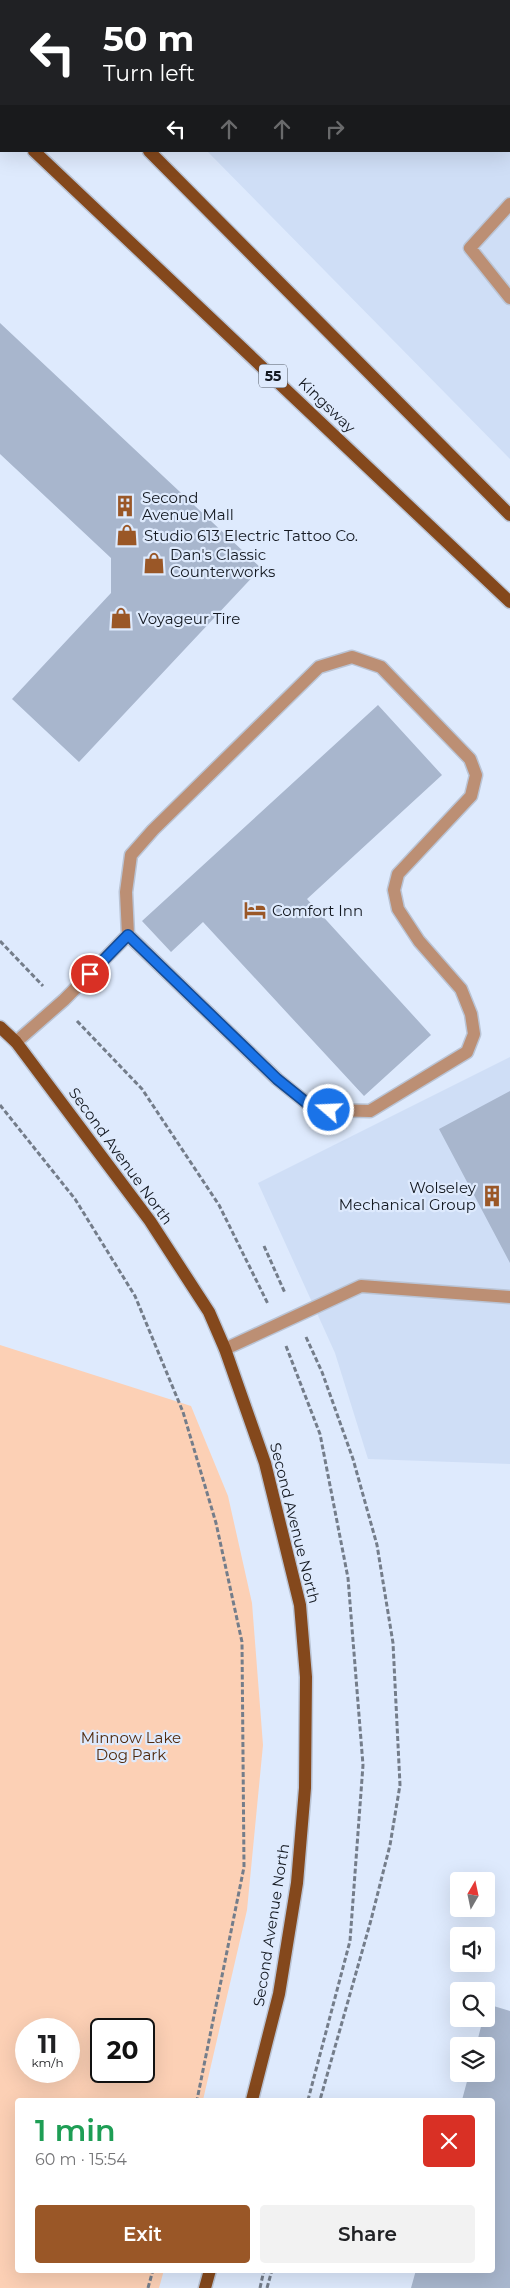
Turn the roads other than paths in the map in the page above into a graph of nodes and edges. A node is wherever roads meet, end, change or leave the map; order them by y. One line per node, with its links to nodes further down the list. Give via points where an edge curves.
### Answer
1 (35, 152): 6 (main road, Kingsway / 55)
2 (150, 152): 5 (main road)
3 (510, 204): 4 (lane, via 470,248)
4 (510, 298)
5 (510, 515)
6 (510, 602)
7 (128, 935): 7 (lane, via 126,892 131,855 319,667 352,657 381,667 470,759 476,775 471,796 398,874 394,890 398,909 419,941 461,989 471,1014 474,1034 467,1052 370,1111 329,1110 308,1104 277,1079); 9 (lane, via 60,1004)
8 (0, 1027): 9 (main road, Second Avenue North)
9 (16, 1042): 11 (main road, Second Avenue North, via 150,1221 209,1312)
10 (510, 1297): 11 (lane, via 361,1286)
11 (225, 1349): 12 (main road, Second Avenue North, via 265,1463 300,1605 306,1677 306,1788 297,1883 279,1994)
12 (253, 2098)
13 (209, 2273): 14 (main road)
14 (205, 2288)

